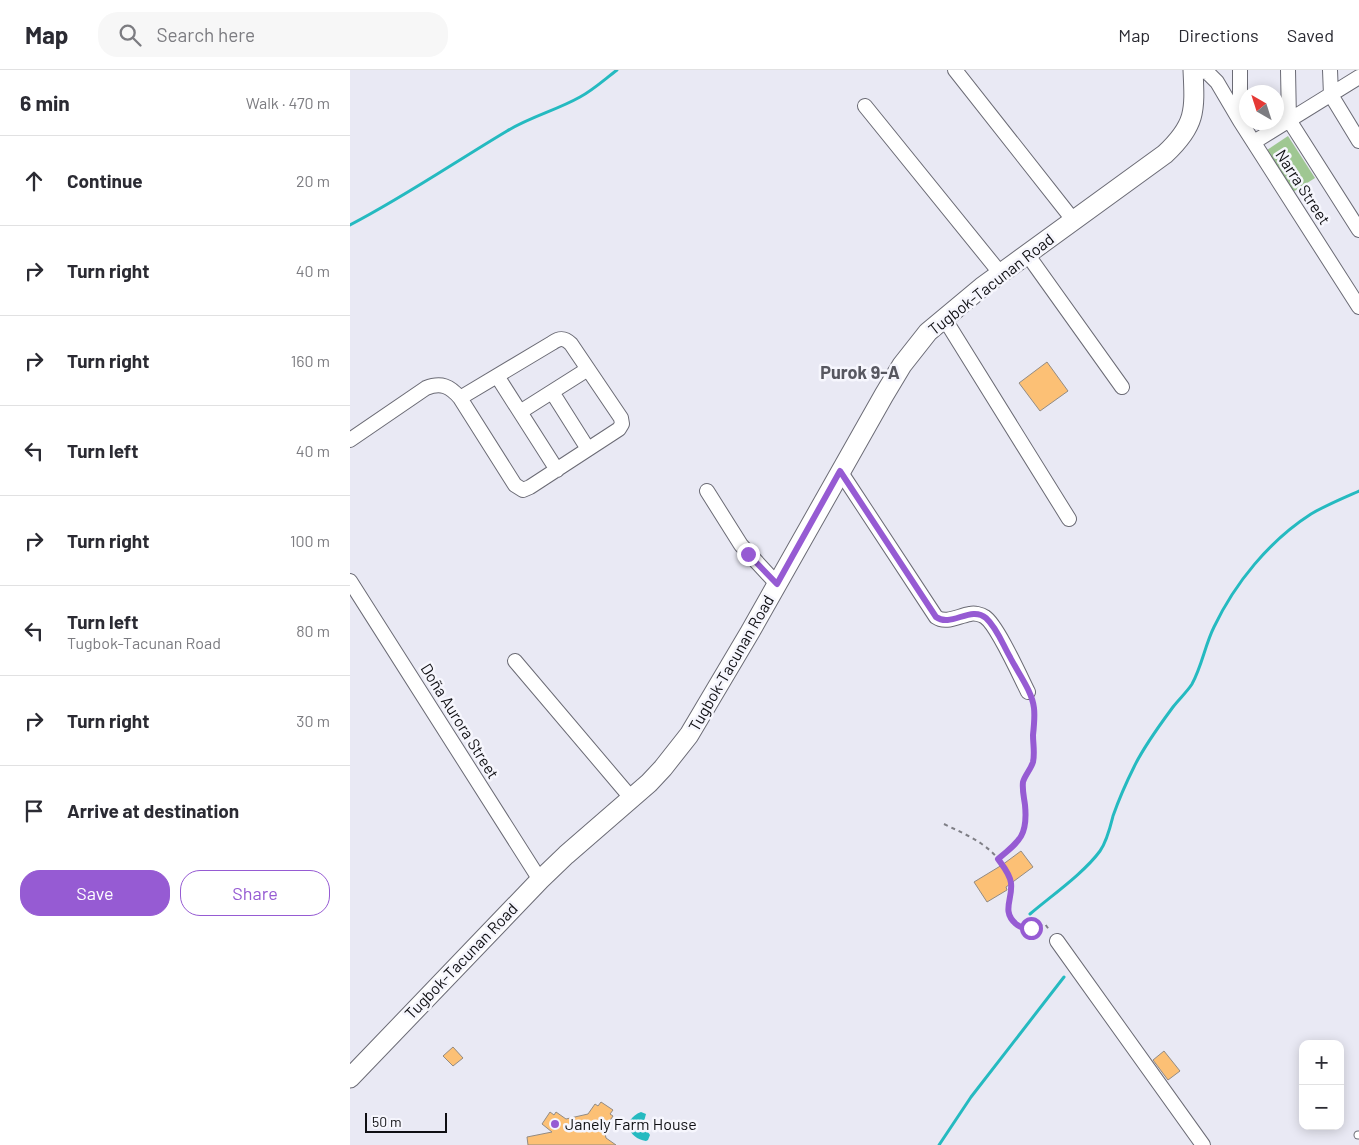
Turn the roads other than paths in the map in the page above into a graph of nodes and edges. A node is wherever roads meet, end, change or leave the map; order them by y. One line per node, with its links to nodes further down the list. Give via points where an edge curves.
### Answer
1 (955, 70): 15 (street)
2 (1240, 70): 7 (street)
3 (1288, 70): 11 (street)
4 (1330, 70): 8 (street)
5 (1193, 71): 10 (street, Narra Street, via 1207,72 1212,76); 15 (street, Tugbok-Tacunan Road, via 1194,103 1184,135 1165,154)
6 (1359, 78): 8 (street)
7 (1240, 85)
8 (1331, 95): 11 (street); 13 (street)
9 (865, 106): 18 (street)
10 (1239, 119)
11 (1290, 120): 14 (street); 16 (street)
12 (1246, 130): 14 (street, Narra Street)
13 (1359, 141)
14 (1254, 142): 19 (street, Narra Street)
15 (1074, 221): 17 (street, Tugbok-Tacunan Road)
16 (1359, 230)
17 (1027, 254): 18 (street, Tugbok-Tacunan Road); 23 (street)
18 (1001, 274): 20 (street, Tugbok-Tacunan Road)
19 (1359, 307)
20 (944, 318): 30 (street, Tugbok-Tacunan Road, via 928,332 902,365); 32 (street)
21 (588, 370): 22 (street, via 571,344 557,339); 24 (street); 28 (street, via 622,424)
22 (497, 376): 25 (street); 26 (street)
23 (1122, 387)
24 (552, 392): 26 (street); 28 (street)
25 (460, 398): 27 (street, via 442,385 426,388); 29 (street, via 515,485 523,490)
26 (520, 412): 29 (street)
27 (350, 440)
28 (588, 449): 29 (street)
29 (557, 470)
30 (840, 471): 34 (street, Tugbok-Tacunan Road); 36 (street, via 936,617 941,620 972,614 986,617)
31 (707, 491): 34 (street, via 741,545)
32 (1069, 520)
33 (350, 581): 38 (street, Doña Aurora Street)
34 (777, 584): 37 (street, Tugbok-Tacunan Road, via 689,735 664,768)
35 (515, 662): 37 (street)
36 (1028, 692)
37 (632, 799): 38 (street, Tugbok-Tacunan Road)
38 (540, 880): 40 (street, Tugbok-Tacunan Road)
39 (1057, 940): 41 (street)
40 (350, 1078)
41 (1203, 1145)

